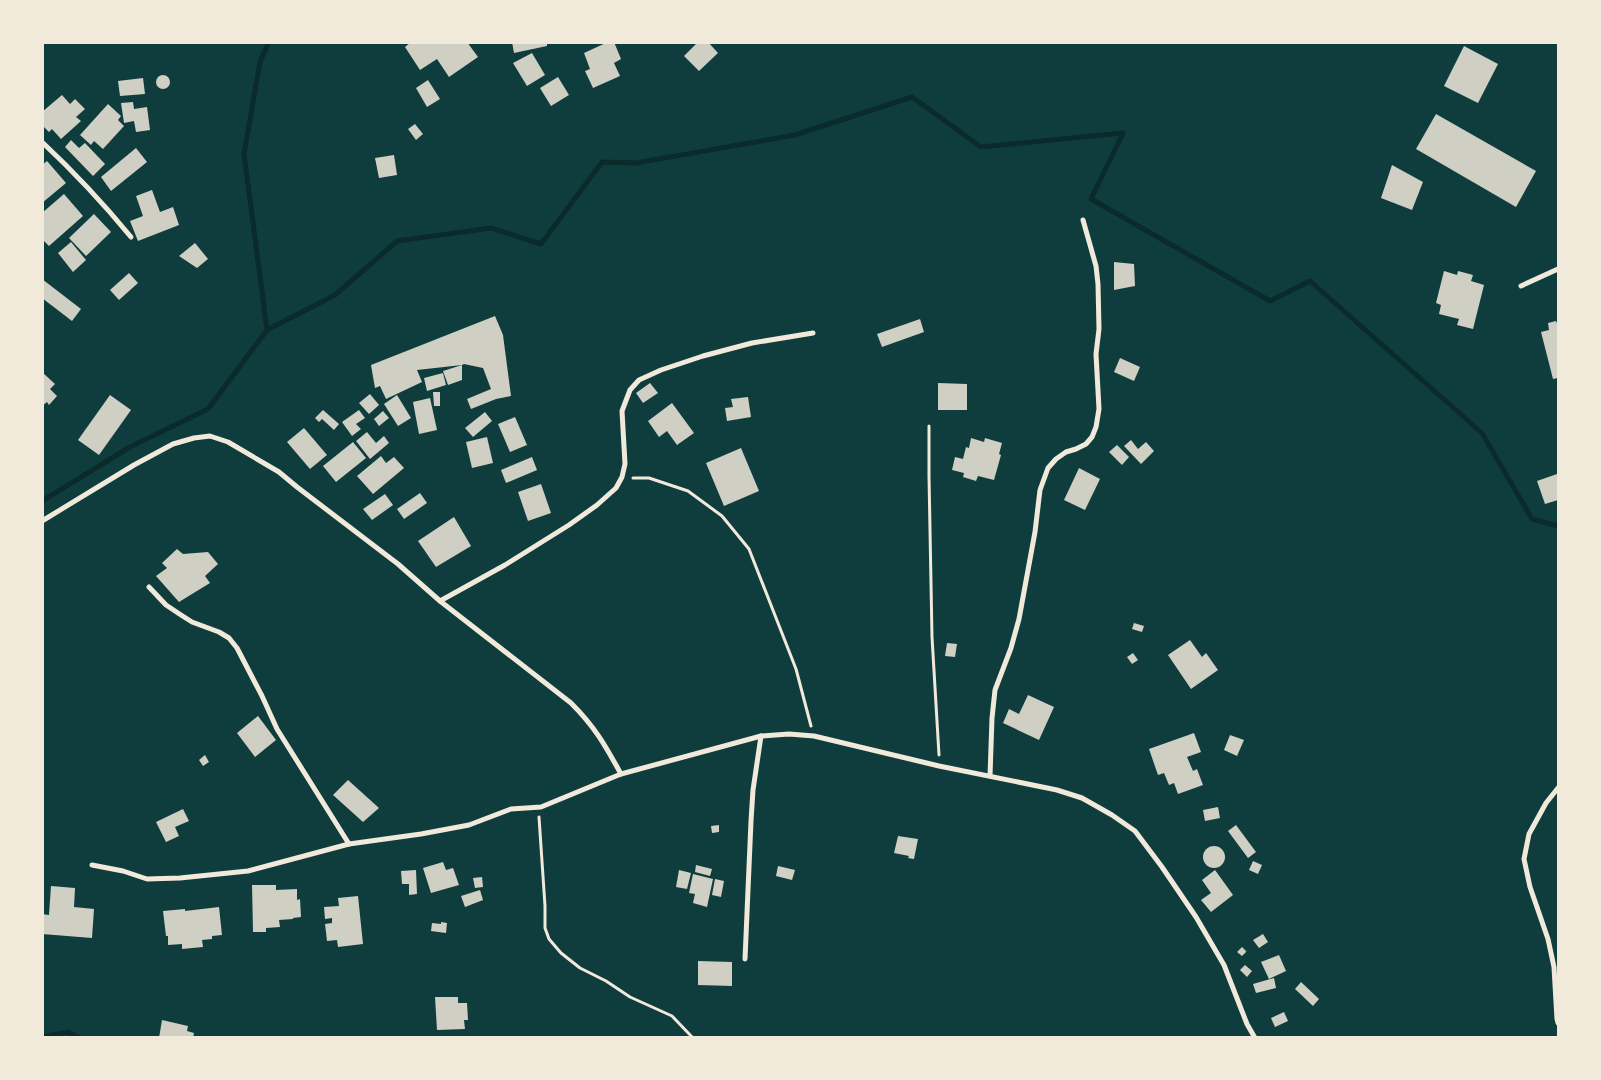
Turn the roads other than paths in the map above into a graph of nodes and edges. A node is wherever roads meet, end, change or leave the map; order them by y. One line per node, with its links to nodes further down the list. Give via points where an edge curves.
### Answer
1 (42, 142): 3 (street, via 71,169)
2 (1083, 220): 12 (street, via 1098,284 1096,354 1099,409 1096,427 1086,444 1056,459 1041,485 1019,619 995,690)
3 (131, 237)
4 (1558, 269): 5 (street)
5 (1521, 286)
6 (813, 333): 9 (street, via 752,343 703,356 639,380 630,390 622,411 625,464 616,488 569,525)
7 (42, 521): 9 (street, via 174,444 210,436 228,442 279,472 398,564)
8 (149, 587): 14 (street, via 181,616 219,632 237,648 277,729)
9 (440, 601): 11 (street, via 571,703 604,742)
10 (761, 736): 11 (street); 12 (street, via 814,736); 16 (street, via 753,790)
11 (621, 774): 14 (street, via 541,807 511,809 469,825)
12 (990, 776): 18 (street, via 1082,798 1135,831 1196,917 1224,965)
13 (1558, 788): 17 (street, via 1546,802 1530,834 1524,859 1554,967)
14 (349, 844): 15 (street, via 248,871 180,878 148,879)
15 (92, 865)
16 (745, 959)
17 (1558, 1023)
18 (1255, 1038)

